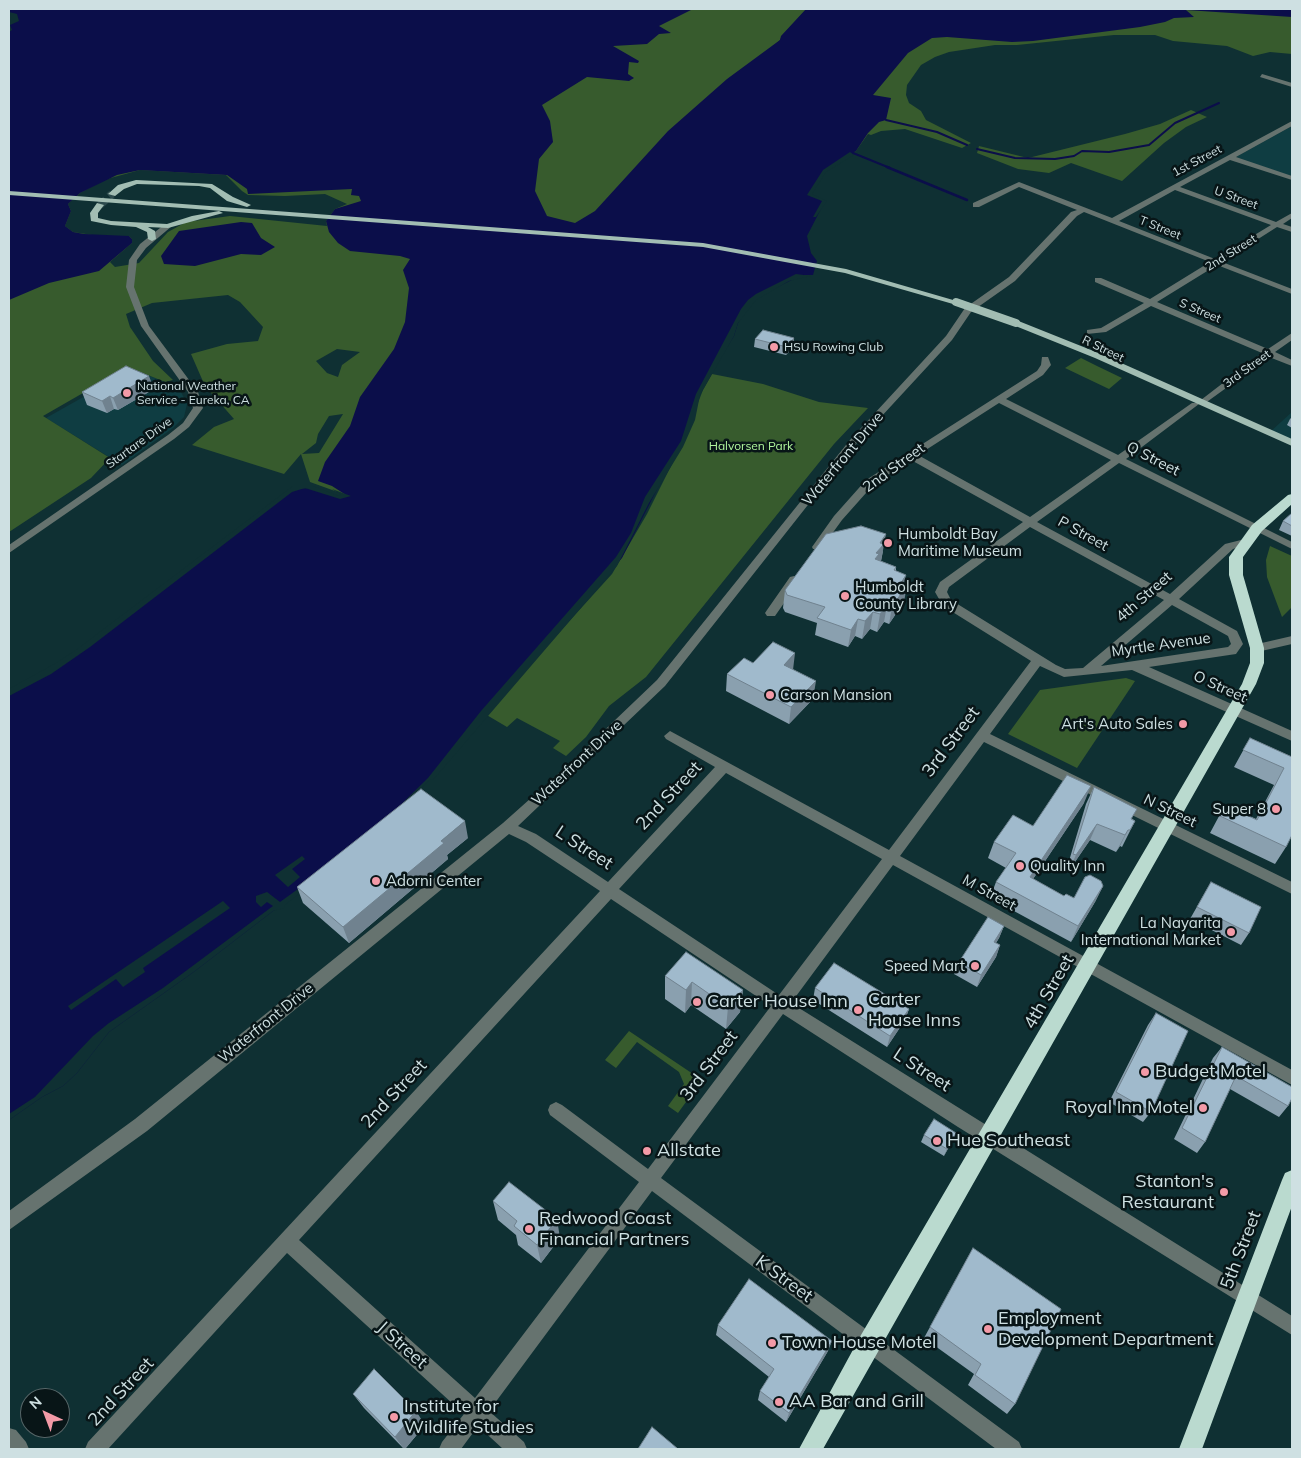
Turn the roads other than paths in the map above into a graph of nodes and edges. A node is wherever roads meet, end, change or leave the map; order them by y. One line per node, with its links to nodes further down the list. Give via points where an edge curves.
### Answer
1 (1262, 76): 2 (street)
2 (1292, 85)
3 (1292, 123): 4 (street, 1st Street)
4 (1283, 128): 5 (street); 6 (street, 1st Street)
5 (1292, 131)
6 (1229, 157): 7 (street); 8 (street, 1st Street)
7 (1292, 178)
8 (1173, 187): 18 (street, 1st Street); 21 (street, U Street)
9 (217, 190): 11 (main road, via 204,184 140,182 124,185); 12 (main road, via 216,197 206,201); 16 (main road, via 234,201)
10 (9, 193): 11 (main road, via 94,199)
11 (112, 197): 12 (main road); 22 (main road, via 174,211 176,215)
12 (155, 203): 16 (main road)
13 (100, 205): 19 (main road, via 93,216 96,220)
14 (976, 205): 15 (street, T Street, via 1019,184)
15 (1082, 210): 18 (street, T Street); 20 (street, Waterfront Drive)
16 (279, 212): 22 (main road, via 217,213); 35 (main road, R Street, bridge, via 657,240 811,263 886,281 1016,323)
17 (1292, 215): 21 (street, 2nd Street)
18 (1110, 220): 20 (street, via 1085,219); 25 (street, T Street)
19 (125, 224): 22 (main road); 24 (main road, via 149,229)
20 (1065, 224): 61 (street, Waterfront Drive, via 1012,279 968,310 949,338 854,442 661,683)
21 (1277, 225): 23 (street, U Street); 25 (street, 2nd Street)
22 (168, 226): 24 (street, Startare Drive)
23 (1292, 230)
24 (152, 239): 45 (street, Startare Drive, via 133,260 129,275 132,297 153,339 196,397 198,408 186,425)
25 (1217, 262): 27 (street, T Street); 28 (street, 2nd Street)
26 (1098, 280): 28 (street, S Street)
27 (1292, 292)
28 (1151, 303): 29 (street, 2nd Street, via 1103,330); 31 (street, S Street)
29 (1090, 332)
30 (1292, 336): 31 (street, 3rd Street)
31 (1269, 353): 33 (street, S Street); 35 (street, 3rd Street)
32 (1045, 359): 34 (street, 2nd Street, via 1046,365 1040,373)
33 (1292, 363)
34 (1000, 400): 38 (street, 2nd Street); 39 (street, Q Street)
35 (1198, 404): 36 (main road, R Street); 37 (main road, R Street); 39 (street, 3rd Street)
36 (1292, 443)
37 (1292, 451)
38 (910, 455): 41 (street, P Street); 46 (street, 2nd Street, via 858,494)
39 (1119, 459): 41 (street, 3rd Street); 42 (street, Q Street)
40 (1292, 498): 42 (highway, 4th Street)
41 (1030, 522): 48 (street, P Street); 53 (street, 3rd Street, via 944,586 941,592 948,603)
42 (1257, 528): 43 (highway, 4th Street); 44 (street, Q Street)
43 (1245, 542): 48 (street, 4th Street, via 1229,546); 52 (highway, 4th Street, via 1236,557 1236,575)
44 (1292, 546)
45 (9, 550)
46 (810, 558)
47 (798, 573): 49 (street)
48 (1171, 600): 51 (street, P Street, via 1233,634); 55 (street, 4th Street)
49 (771, 613)
50 (1292, 640): 52 (street)
51 (1237, 644): 54 (street, Myrtle Avenue, via 1232,651)
52 (1257, 648): 56 (highway, 4th Street, via 1254,674)
53 (1038, 660): 55 (street, via 1070,674); 57 (street, 3rd Street)
54 (1134, 666): 55 (street, Myrtle Avenue); 56 (street, O Street)
55 (1086, 672)
56 (1233, 711): 59 (street, O Street); 62 (highway, 4th Street)
57 (980, 735): 62 (street, N Street); 63 (street, 3rd Street)
58 (670, 736): 60 (street, M Street)
59 (1292, 736)
60 (724, 766): 63 (street, M Street); 64 (street, 2nd Street)
61 (508, 827): 64 (street, L Street); 73 (street, Waterfront Drive, via 141,1126)
62 (1166, 827): 65 (street, N Street); 66 (highway, 4th Street)
63 (890, 858): 66 (street, M Street); 67 (street, 3rd Street)
64 (610, 888): 67 (street, L Street); 74 (street, 2nd Street)
65 (1292, 888)
66 (1088, 966): 68 (street, M Street); 70 (highway, 4th Street)
67 (780, 1004): 70 (street, L Street); 71 (street, 3rd Street)
68 (1292, 1078)
69 (556, 1110): 71 (street, K Street)
70 (990, 1138): 75 (street, L Street); 77 (highway, 4th Street)
71 (650, 1179): 77 (street, K Street); 78 (street, 3rd Street)
72 (1292, 1180): 75 (highway, 5th Street)
73 (9, 1220)
74 (287, 1240): 78 (street, J Street); 81 (street, 2nd Street)
75 (1247, 1298): 76 (street, L Street); 86 (highway, 5th Street)
76 (1292, 1326)
77 (869, 1343): 84 (highway, 4th Street); 85 (street, K Street)
78 (476, 1412): 82 (street, 3rd Street); 83 (street, J Street)
79 (9, 1437): 80 (street)
80 (19, 1449)
81 (96, 1449)
82 (449, 1449)
83 (517, 1449)
84 (810, 1449)
85 (1012, 1449)
86 (1190, 1449)

